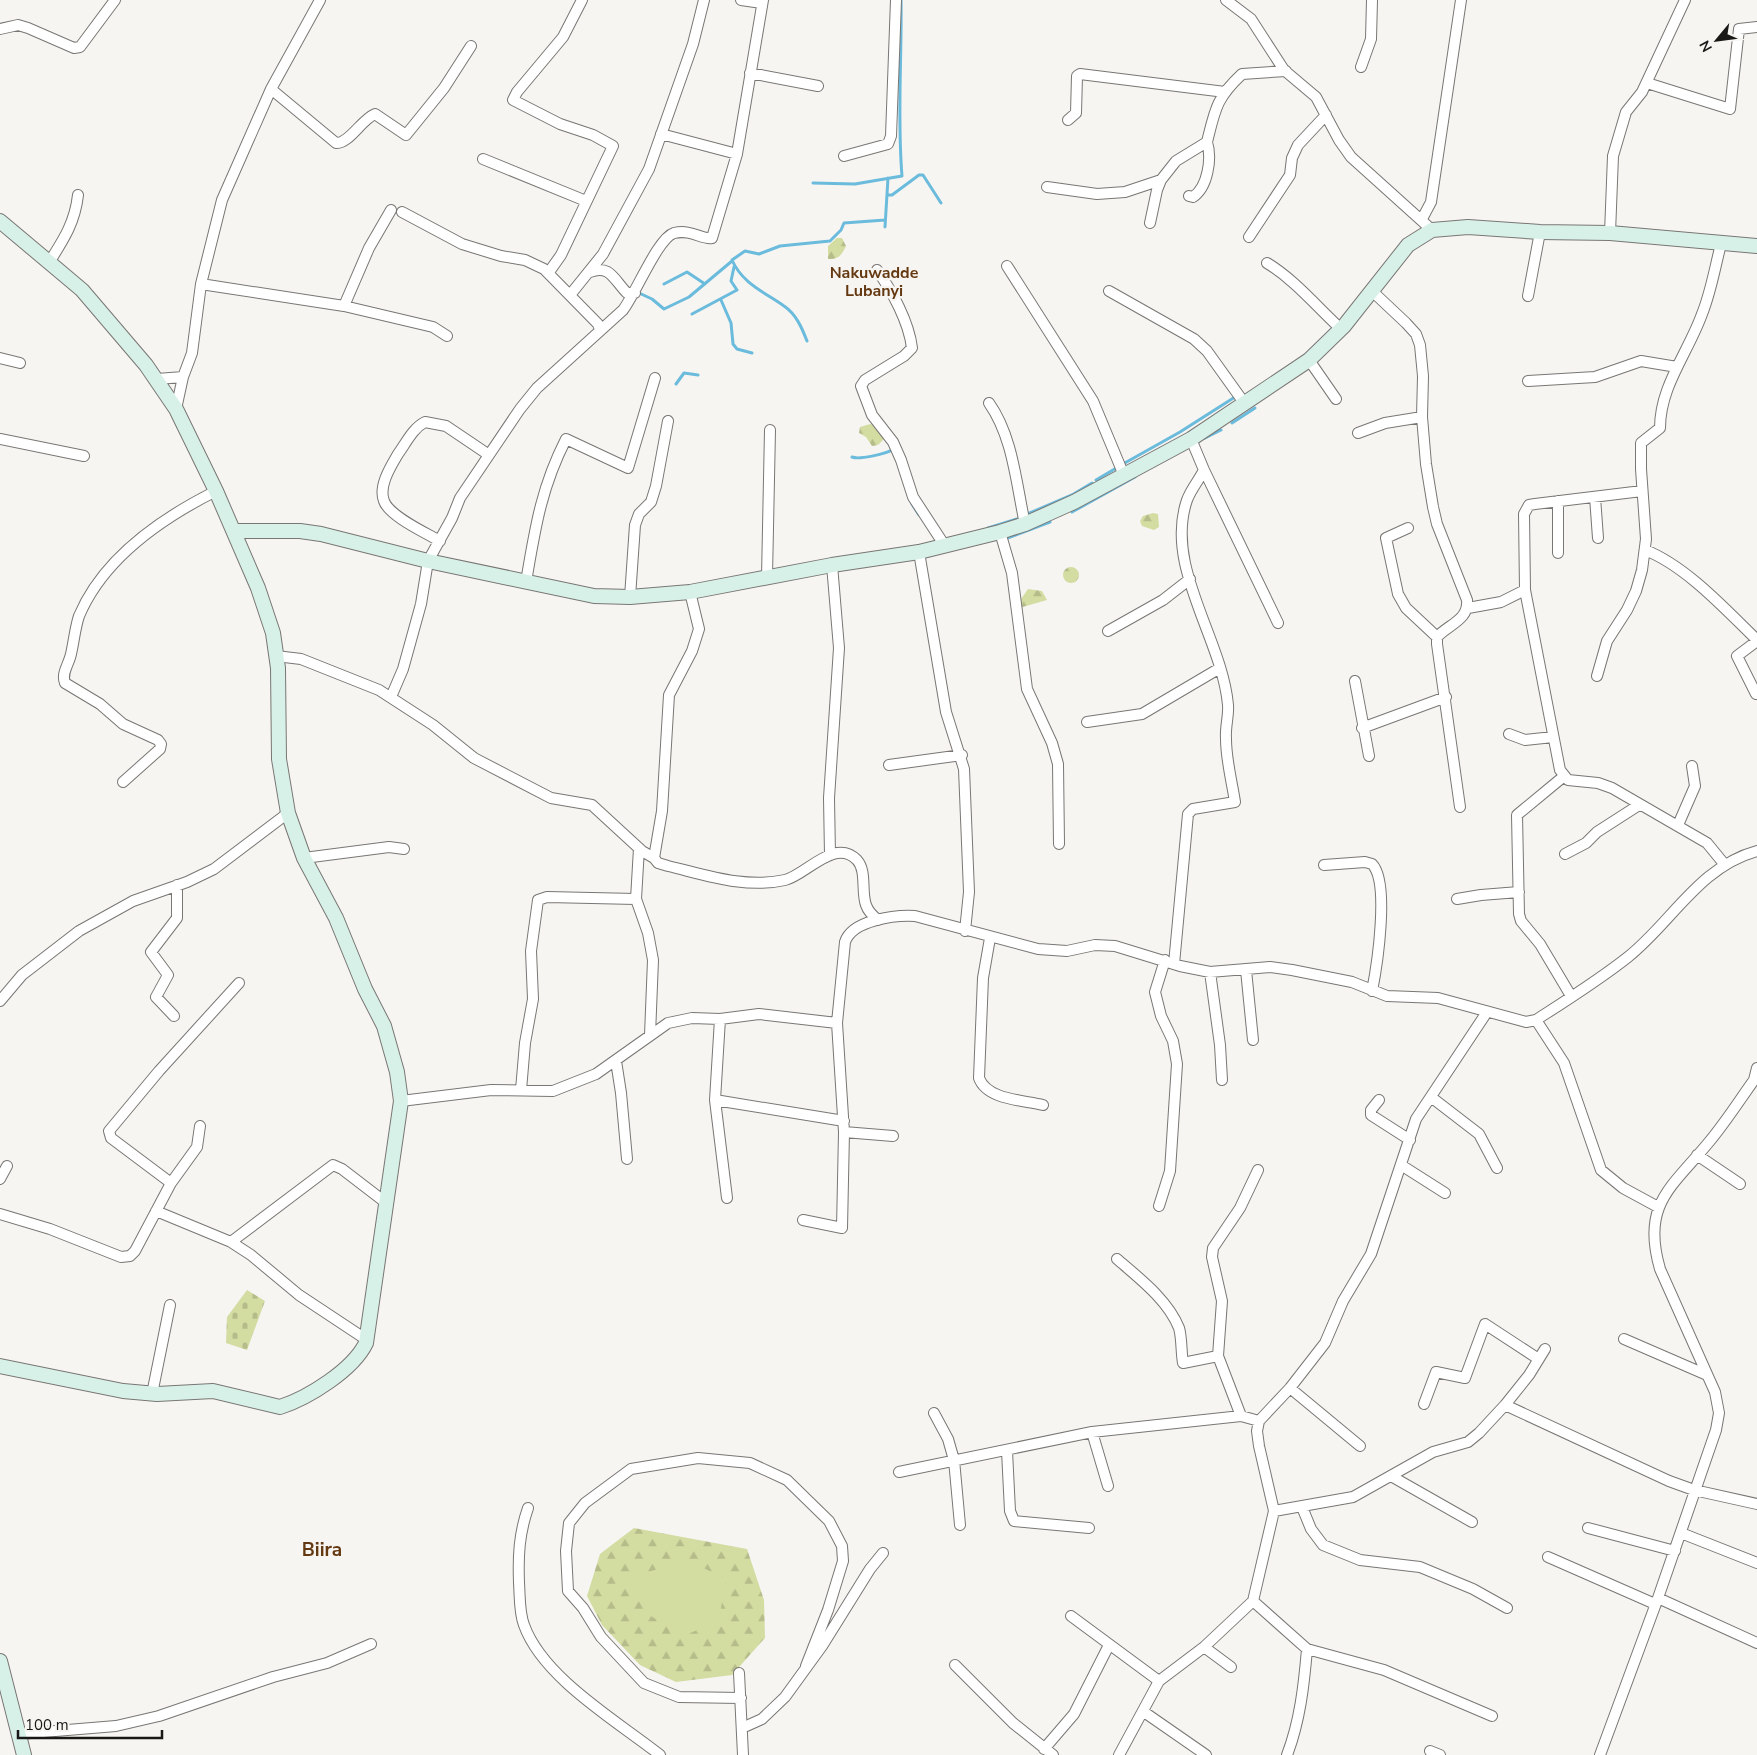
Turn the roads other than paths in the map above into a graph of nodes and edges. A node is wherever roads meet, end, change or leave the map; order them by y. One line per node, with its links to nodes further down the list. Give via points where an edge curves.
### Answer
1 (115, 0): 13 (street, via 80,47 74,48 18,25)
2 (320, 0): 20 (street)
3 (582, 0): 33 (street, via 562,37 513,100 560,124 593,134 613,146)
4 (704, 0): 24 (street, via 693,44)
5 (741, 0): 11 (street)
6 (896, 0): 27 (street, via 891,136 888,144)
7 (1226, 0): 16 (street, via 1251,19)
8 (1372, 0): 15 (street, via 1371,39)
9 (1461, 0): 36 (street, via 1431,202)
10 (1685, 0): 18 (street)
11 (763, 2): 17 (street)
12 (1757, 27): 18 (street, via 1738,29 1730,109)
13 (0, 29)
14 (471, 46): 20 (street, via 444,88 406,134 375,114 343,142 336,143)
15 (1361, 67)
16 (1286, 71): 21 (street, via 1242,74); 22 (street, via 1316,97)
17 (750, 74): 19 (street); 26 (street)
18 (1647, 83): 41 (street, via 1626,112 1616,145)
19 (818, 86)
20 (271, 89): 51 (street, via 222,200)
21 (1225, 92): 23 (street, via 1080,74 1076,113); 25 (street, via 1215,107)
22 (1326, 115): 36 (street, via 1351,157); 42 (street, via 1298,145 1292,158 1290,176)
23 (1068, 120)
24 (661, 134): 26 (street); 50 (street, via 649,168 609,246)
25 (1207, 142): 29 (street, via 1176,161); 32 (street, via 1209,165 1199,192)
26 (737, 154): 54 (street, via 712,238 691,231 667,238 651,257)
27 (844, 156)
28 (483, 160): 33 (street)
29 (1161, 180): 30 (street, via 1112,194 1084,194); 38 (street)
30 (1046, 187)
31 (78, 195): 45 (street, via 71,228)
32 (1189, 196)
33 (586, 201): 49 (street, via 562,255)
34 (391, 210): 57 (street, via 369,248)
35 (402, 212): 49 (street, via 462,244 525,260)
36 (1422, 219): 39 (street)
37 (0, 221): 45 (street)
38 (1150, 223)
39 (1432, 230): 40 (street, via 1468,228); 53 (street, via 1408,245)
40 (1540, 232): 41 (street); 56 (street)
41 (1610, 233): 43 (street)
42 (1249, 237)
43 (1721, 244): 44 (street); 64 (street, via 1703,314)
44 (1757, 246)
45 (50, 261): 66 (street, via 107,317)
46 (1267, 263): 58 (street, via 1289,277)
47 (1007, 266): 82 (street, via 1093,401)
48 (877, 270): 93 (street, via 898,307 912,348 865,380 862,386 872,415 893,442 912,497)
49 (549, 272): 55 (street)
50 (589, 272): 54 (street, via 600,268 606,270 627,293); 55 (street)
51 (201, 284): 57 (street); 65 (street, via 192,353)
52 (1109, 291): 71 (street, via 1194,338)
53 (1372, 291): 58 (street); 73 (street, via 1416,334 1423,376)
54 (635, 293): 59 (street, via 623,310)
55 (570, 295): 59 (street)
56 (1528, 296)
57 (344, 306): 60 (street, via 433,327)
58 (1341, 329): 62 (street)
59 (600, 330): 79 (street, via 538,388)
60 (447, 336)
61 (0, 358): 63 (street)
62 (1309, 360): 69 (street); 71 (street)
63 (20, 363)
64 (1677, 367): 68 (street, via 1641,361 1595,377); 84 (street, via 1664,394 1660,428 1641,443)
65 (183, 377): 66 (street); 72 (street)
66 (157, 378): 72 (street)
67 (655, 378): 101 (street, via 628,468 566,440 552,466 538,508)
68 (1528, 381)
69 (1336, 399)
70 (988, 403): 87 (street, via 1000,419 1007,441)
71 (1245, 404): 78 (street)
72 (176, 409): 83 (street)
73 (1422, 417): 76 (street, via 1385,423); 105 (street, via 1426,464 1437,524)
74 (668, 422): 104 (street, via 651,502 635,525)
75 (770, 430): 99 (street)
76 (1358, 433)
77 (0, 439): 80 (street)
78 (1191, 439): 81 (street); 82 (street)
79 (489, 455): 92 (street, via 460,498); 92 (street, via 446,426 425,422 409,437 392,464 385,481 385,503 416,529)
80 (84, 456)
81 (1204, 470): 100 (street, via 1187,500 1181,530); 106 (street)
82 (1124, 473): 87 (street, via 1074,502)
83 (216, 491): 89 (street); 126 (street, via 143,537 104,574 90,594 77,623 65,683 100,704 118,720 161,744 160,749)
84 (1642, 491): 85 (street); 94 (street, via 1646,512)
85 (1594, 497): 86 (street); 91 (street)
86 (1558, 501): 96 (street); 102 (street, via 1529,505 1524,514)
87 (1024, 524): 90 (street)
88 (1408, 528): 108 (street, via 1388,536 1386,541 1394,582 1406,608)
89 (234, 531): 97 (street, via 321,534); 110 (street, via 267,613)
90 (1000, 532): 93 (street); 131 (street, via 1012,573 1027,689 1058,764)
91 (1598, 538)
92 (440, 541): 97 (street)
93 (945, 546): 95 (street)
94 (1645, 550): 109 (street, via 1660,556 1710,595); 112 (street, via 1636,591 1607,641)
95 (919, 552): 98 (street); 121 (street, via 946,712)
96 (1558, 553)
97 (428, 561): 101 (street); 115 (street, via 422,604 403,669)
98 (832, 564): 99 (street); 136 (street, via 838,648 829,798)
99 (767, 577): 103 (street)
100 (1190, 579): 107 (street, via 1163,600); 111 (street)
101 (526, 582): 104 (street, via 594,596)
102 (1525, 590): 105 (street, via 1501,602); 120 (street)
103 (690, 592): 104 (street); 138 (street, via 698,629 692,652 669,695 662,811)
104 (630, 597)
105 (1468, 608): 108 (street, via 1463,617)
106 (1278, 623)
107 (1108, 631)
108 (1437, 637): 116 (street)
109 (1757, 640): 114 (street, via 1737,656)
110 (276, 656): 115 (street, via 301,659 368,684); 129 (street, via 279,759)
111 (1220, 668): 117 (street, via 1142,714); 148 (street, via 1228,706 1226,740 1235,802 1194,809 1188,814)
112 (1597, 676)
113 (1355, 681): 118 (street)
114 (1756, 694)
115 (391, 697): 132 (street, via 474,758 552,798 592,805)
116 (1446, 697): 118 (street); 128 (street)
117 (1086, 722)
118 (1362, 728): 122 (street)
119 (1509, 734): 120 (street, via 1525,740)
120 (1552, 738): 125 (street)
121 (962, 756): 123 (street); 146 (street, via 968,892)
122 (1369, 756)
123 (889, 765)
124 (1692, 766): 130 (street, via 1695,786)
125 (1563, 777): 127 (street, via 1605,784); 142 (street, via 1516,815)
126 (123, 782)
127 (1639, 805): 130 (street); 135 (street)
128 (1460, 807)
129 (288, 813): 137 (street); 141 (street, via 214,869)
130 (1678, 825): 140 (street, via 1706,843)
131 (1059, 844)
132 (639, 848): 138 (street); 143 (street)
133 (404, 849): 137 (street)
134 (1757, 851): 140 (street)
135 (1565, 854)
136 (830, 855): 138 (street, via 786,880 749,883 668,866); 145 (street, via 844,854 858,861 865,903)
137 (304, 858): 170 (street, via 336,918 384,1026 397,1072)
138 (654, 858)
139 (1324, 865): 152 (street, via 1365,862 1372,864 1378,874 1381,914)
140 (1725, 865): 153 (street, via 1699,885 1629,956)
141 (177, 885): 154 (street, via 133,901 80,931 22,975); 156 (street, via 177,918 151,952 168,975 156,997)
142 (1519, 892): 144 (street); 153 (street, via 1521,921 1540,944)
143 (636, 899): 160 (street, via 654,960); 166 (street, via 546,897 538,900 531,951 533,998)
144 (1457, 899)
145 (878, 920): 146 (street, via 894,915 915,916); 159 (street, via 854,929 846,937)
146 (965, 931): 147 (street)
147 (990, 938): 148 (street, via 1068,951 1095,944 1116,946); 171 (street, via 983,978 979,1078 986,1090 995,1094)
148 (1169, 962): 150 (street); 188 (street, via 1155,992 1161,1016 1173,1041 1177,1064 1170,1171)
149 (1246, 970): 150 (street); 152 (street, via 1270,967 1292,970 1352,982); 161 (street)
150 (1210, 972): 164 (street)
151 (239, 983): 183 (street, via 158,1071 109,1131 111,1138)
152 (1372, 992): 155 (street, via 1387,996 1438,998)
153 (1571, 996): 158 (street)
154 (0, 1001)
155 (1487, 1012): 158 (street, via 1526,1022); 167 (street)
156 (174, 1016)
157 (720, 1019): 159 (street, via 759,1014); 160 (street, via 679,1019); 168 (street)
158 (1536, 1020): 189 (street, via 1564,1063 1601,1170 1623,1188)
159 (837, 1023): 173 (street)
160 (650, 1035): 162 (street)
161 (1253, 1040)
162 (616, 1061): 166 (street, via 564,1088 546,1093); 177 (street)
163 (1757, 1068): 165 (street)
164 (1222, 1080)
165 (1755, 1082): 176 (street)
166 (521, 1090): 170 (street)
167 (1431, 1097): 175 (street, via 1416,1119); 180 (street, via 1479,1134)
168 (715, 1100): 173 (street); 186 (street)
169 (1379, 1100): 175 (street, via 1371,1115)
170 (401, 1101): 187 (street, via 400,1124)
171 (1043, 1105)
172 (200, 1126): 183 (street, via 197,1147)
173 (844, 1127): 174 (street); 192 (street, via 842,1228)
174 (893, 1136)
175 (1410, 1140): 178 (street)
176 (1697, 1155): 184 (street); 189 (street, via 1669,1186)
177 (627, 1159)
178 (1402, 1165): 185 (street); 203 (street, via 1371,1254 1343,1301 1325,1342)
179 (7, 1166): 182 (street)
180 (1497, 1168)
181 (1258, 1170): 199 (street, via 1240,1208 1213,1248 1212,1257 1222,1300)
182 (0, 1179)
183 (171, 1183): 190 (street)
184 (1740, 1184)
185 (1444, 1193)
186 (727, 1198)
187 (385, 1202): 193 (street, via 333,1165); 197 (street, via 382,1247)
188 (1159, 1206)
189 (1658, 1207): 202 (street, via 1654,1248 1660,1269)
190 (156, 1211): 191 (street, via 134,1252 123,1258 50,1228); 193 (street)
191 (0, 1214)
192 (802, 1220)
193 (231, 1242): 197 (street, via 306,1301)
194 (1117, 1259): 199 (street, via 1149,1287 1179,1328 1183,1363)
195 (170, 1305): 204 (street)
196 (1624, 1339): 202 (street)
197 (367, 1340): 204 (street, via 356,1359 339,1373 280,1407 213,1390)
198 (1545, 1349): 200 (street)
199 (1218, 1356): 208 (street)
200 (1538, 1358): 205 (street, via 1485,1324 1466,1378 1436,1372); 206 (street)
201 (0, 1366): 204 (street, via 86,1385)
202 (1707, 1375): 217 (street, via 1719,1412 1716,1430)
203 (1290, 1388): 209 (street); 211 (street)
204 (152, 1394)
205 (1424, 1404)
206 (1505, 1405): 215 (street, via 1468,1442 1433,1452); 217 (street)
207 (934, 1413): 213 (street, via 948,1439)
208 (1241, 1416): 209 (street); 210 (street)
209 (1259, 1421): 221 (street, via 1259,1446)
210 (1092, 1432): 212 (street); 216 (street)
211 (1360, 1446)
212 (1007, 1451): 213 (street); 224 (street, via 1010,1511 1014,1521)
213 (954, 1460): 214 (street); 223 (street)
214 (900, 1472)
215 (1391, 1476): 219 (street, via 1353,1497); 222 (street)
216 (1108, 1486)
217 (1694, 1490): 218 (street); 226 (street)
218 (1757, 1504)
219 (1302, 1507): 221 (street); 233 (street, via 1311,1530 1323,1545 1360,1560 1420,1567 1473,1589)
220 (528, 1508): 254 (street, via 517,1550 523,1622 528,1636 564,1679)
221 (1274, 1511): 231 (street)
222 (1472, 1522)
223 (960, 1524)
224 (1089, 1528)
225 (1588, 1528): 227 (street)
226 (1681, 1532): 227 (street); 230 (street)
227 (1674, 1551): 232 (street)
228 (883, 1553): 240 (street)
229 (1548, 1557): 232 (street)
230 (1757, 1563)
231 (1253, 1601): 238 (street); 239 (street)
232 (1656, 1601): 236 (street); 261 (street)
233 (1507, 1608)
234 (1071, 1616): 237 (street)
235 (372, 1644): 250 (street, via 327,1663 159,1716 116,1726)
236 (1757, 1644)
237 (1110, 1645): 245 (street); 251 (street, via 1074,1714)
238 (1204, 1647): 242 (street); 245 (street)
239 (1307, 1649): 248 (street, via 1384,1670); 259 (street, via 1301,1704)
240 (806, 1666): 246 (street, via 843,1561 842,1546 829,1521 787,1480 750,1463 698,1458 631,1469 585,1503 569,1523 566,1551 568,1591 601,1637 644,1683 678,1697); 249 (street, via 774,1709)
241 (955, 1666): 251 (street)
242 (1231, 1667)
243 (1, 1669): 250 (street)
244 (739, 1673): 246 (street)
245 (1159, 1681): 247 (street)
246 (741, 1698): 249 (street)
247 (1144, 1712): 257 (street); 258 (street)
248 (1492, 1716)
249 (742, 1728): 255 (street)
250 (19, 1734): 253 (street)
251 (1044, 1749): 256 (street)
252 (1430, 1751): 260 (street)
253 (24, 1755)
254 (660, 1755)
255 (743, 1755)
256 (1053, 1755)
257 (1119, 1755)
258 (1206, 1755)
259 (1287, 1755)
260 (1440, 1755)
261 (1600, 1755)

